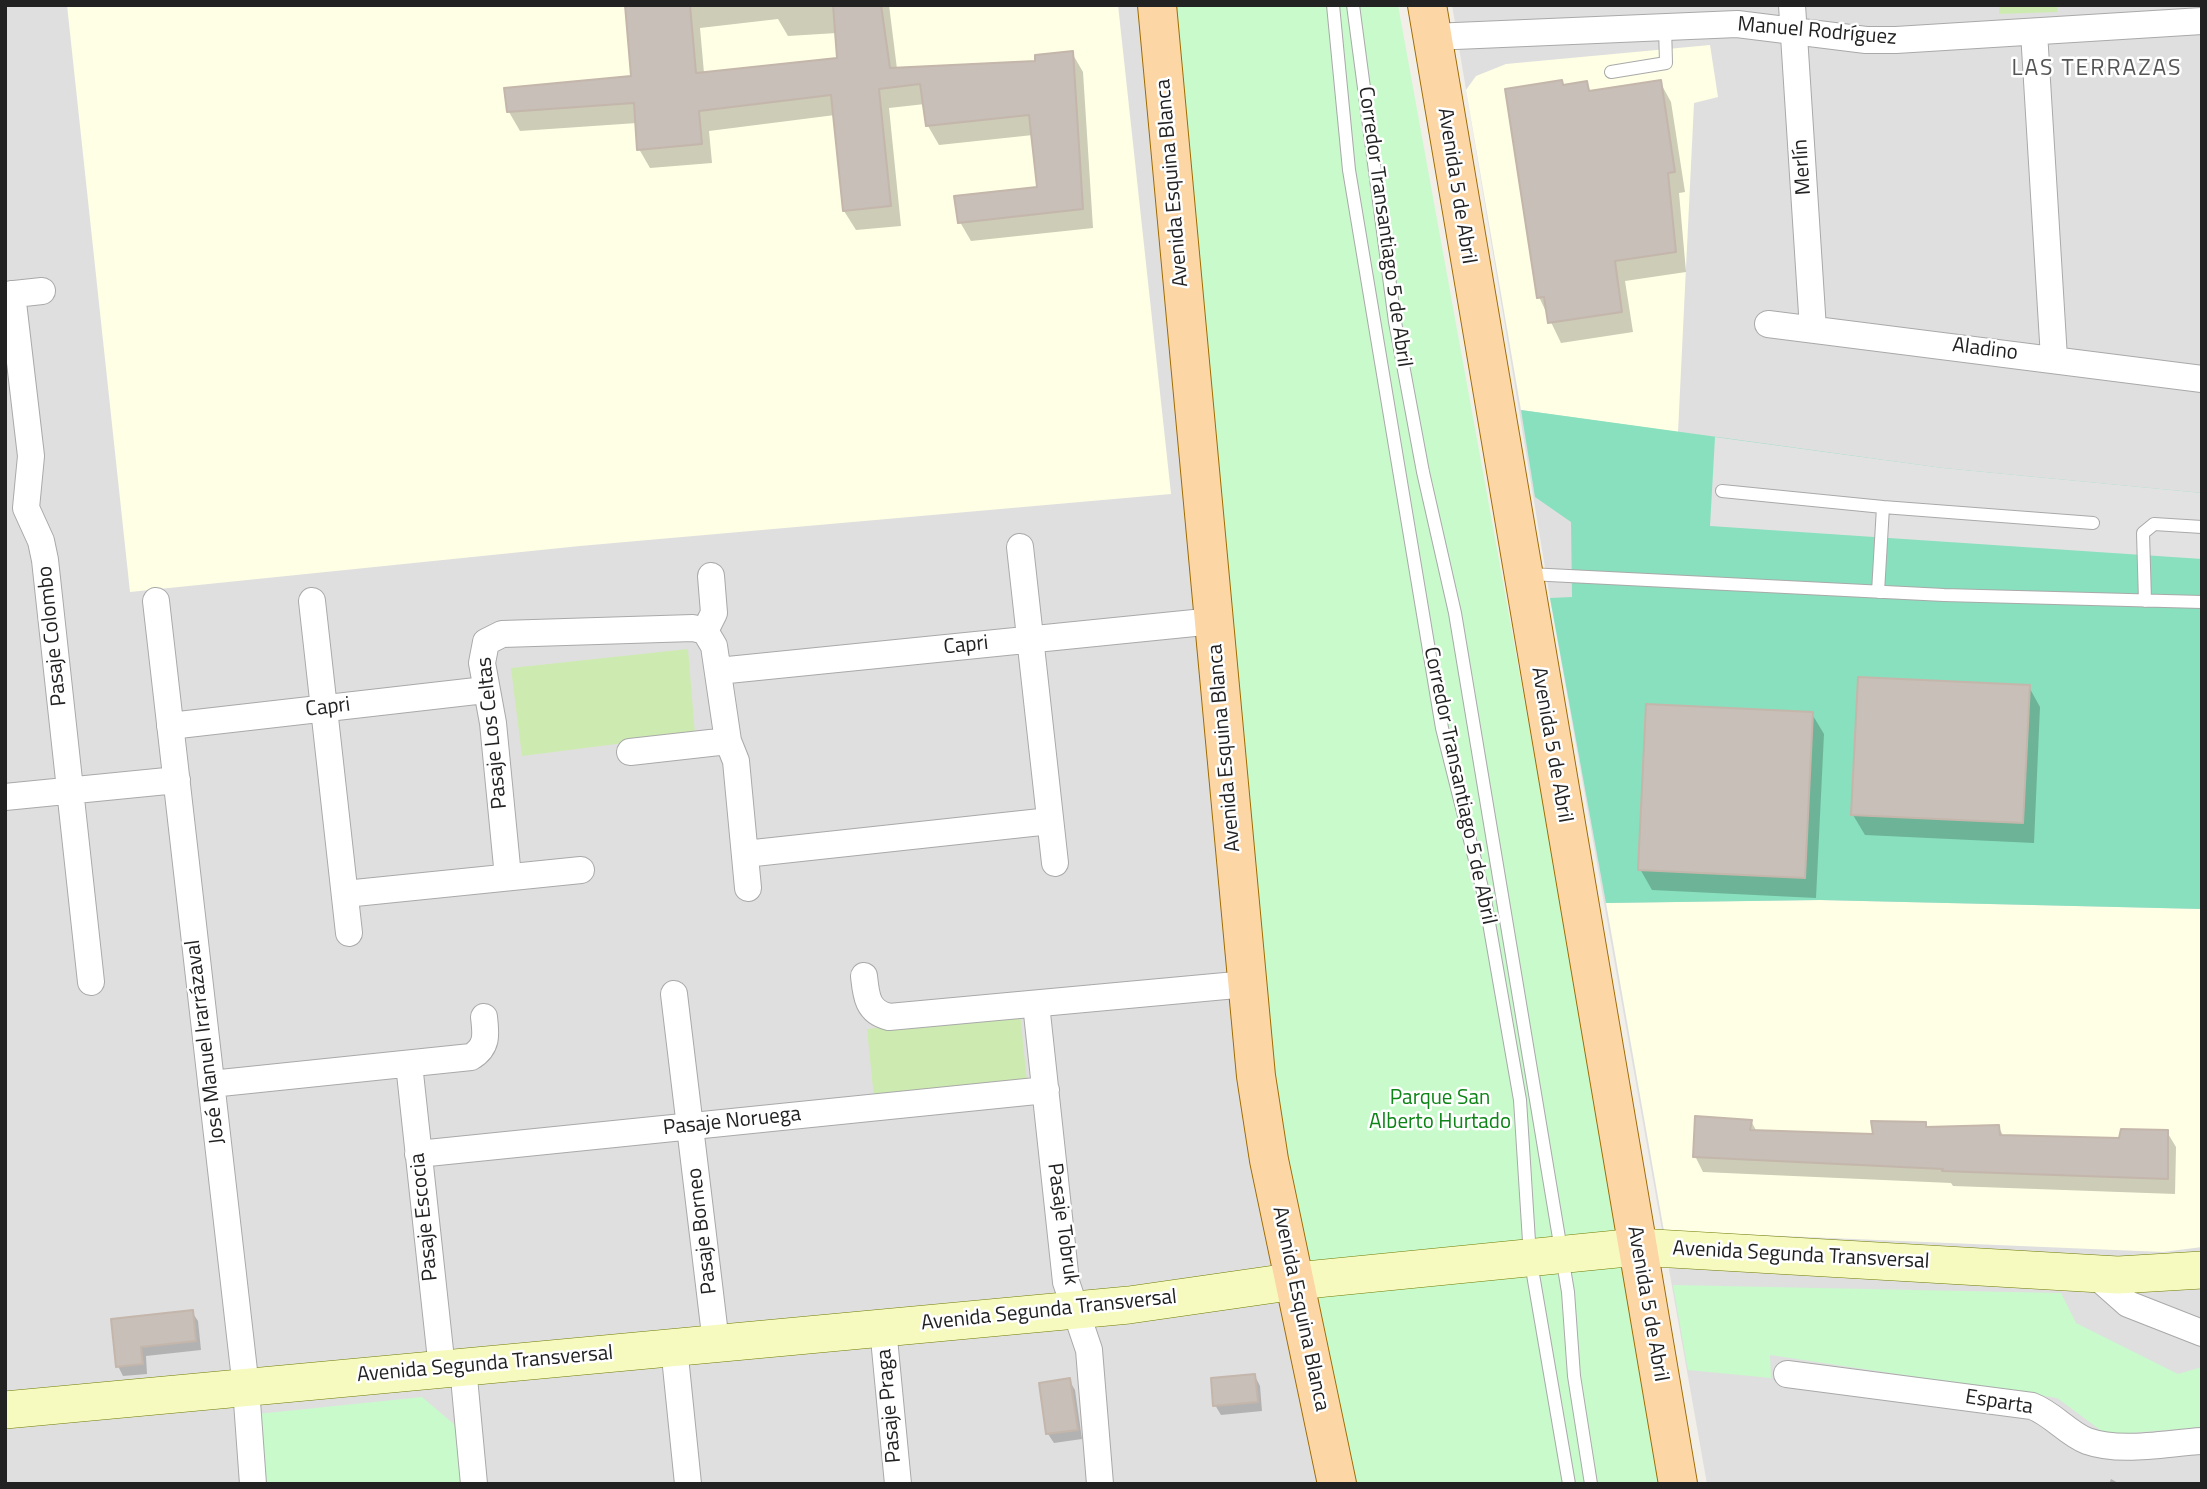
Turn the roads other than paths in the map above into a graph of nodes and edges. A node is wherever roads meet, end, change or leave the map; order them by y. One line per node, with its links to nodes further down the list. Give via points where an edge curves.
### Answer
1 (1157, 5): 32 (main road, Avenida Esquina Blanca)
2 (1333, 5): 64 (lane, Corredor Transantiago 5 de Abril, via 1349,170 1442,728 1485,900)
3 (1353, 5): 64 (lane, Corredor Transantiago 5 de Abril, via 1395,322 1452,599)
4 (1792, 5): 9 (street, Merlín)
5 (1633, 16): 6 (street, Manuel Rodríguez); 8 (street, Manuel Rodríguez)
6 (1429, 21): 25 (main road, Avenida 5 de Abril)
7 (2202, 21): 10 (street, Manuel Rodríguez)
8 (1665, 26): 9 (street, Manuel Rodríguez, via 1737,24); 11 (lane, via 1666,63)
9 (1794, 32): 10 (street, Manuel Rodríguez, via 1866,40); 15 (street, Merlín)
10 (2034, 32): 16 (street)
11 (1611, 72)
12 (42, 290): 13 (street)
13 (9, 295): 21 (street, via 32,456)
14 (1768, 324): 15 (street, Aladino)
15 (1813, 329): 16 (street, Aladino)
16 (2053, 358): 17 (street, Aladino)
17 (2202, 379)
18 (1722, 491): 20 (lane)
19 (5, 492): 21 (street)
20 (1883, 507): 22 (lane); 27 (lane)
21 (26, 508): 42 (street, Pasaje Colombo, via 45,560)
22 (2093, 523)
23 (2202, 527): 30 (lane, via 2154,524 2143,533)
24 (1020, 547): 34 (street)
25 (1522, 573): 27 (lane); 63 (main road, Avenida 5 de Abril)
26 (712, 576): 33 (street, via 714,613)
27 (1878, 592): 30 (lane)
28 (156, 601): 38 (street, José Manuel Irarrázaval)
29 (312, 601): 37 (street)
30 (2145, 601): 31 (lane)
31 (2202, 603)
32 (1214, 621): 34 (street, Capri); 54 (main road, Avenida Esquina Blanca)
33 (705, 631): 35 (street, via 712,640); 36 (street, Pasaje Los Celtas, via 493,636 481,655)
34 (1030, 639): 35 (street, Capri); 44 (street)
35 (718, 671): 39 (street)
36 (485, 690): 37 (street, Capri); 48 (street, Pasaje Los Celtas, via 493,723)
37 (324, 709): 38 (street, Capri); 50 (street)
38 (170, 726): 41 (street, José Manuel Irarrázaval)
39 (728, 741): 40 (street); 45 (street, via 736,761)
40 (630, 752)
41 (177, 780): 42 (street); 59 (street, José Manuel Irarrázaval)
42 (70, 790): 43 (street); 53 (street, Pasaje Colombo)
43 (5, 797)
44 (1050, 821): 45 (street); 46 (street)
45 (745, 854): 49 (street)
46 (1055, 863)
47 (581, 870): 48 (street)
48 (508, 877): 50 (street)
49 (748, 888)
50 (345, 894): 51 (street)
51 (349, 933)
52 (864, 976): 56 (street, via 868,1003 889,1017)
53 (91, 982)
54 (1247, 984): 56 (street); 67 (main road, Avenida Esquina Blanca, via 1262,1121)
55 (674, 994): 61 (street, Pasaje Borneo)
56 (1036, 1004): 60 (street, Pasaje Tobruk)
57 (484, 1017): 58 (street, via 485,1041 477,1054)
58 (409, 1064): 59 (street); 62 (street, Pasaje Escocia)
59 (211, 1084): 75 (street, José Manuel Irarrázaval)
60 (1046, 1090): 61 (street, Pasaje Noruega); 68 (street, Pasaje Tobruk, via 1066,1282)
61 (690, 1127): 62 (street, Pasaje Noruega); 71 (street, Pasaje Borneo)
62 (418, 1154): 73 (street, Pasaje Escocia)
63 (1637, 1247): 64 (main road, Avenida Segunda Transversal); 66 (main road, Avenida Segunda Transversal); 87 (main road, Avenida 5 de Abril)
64 (1546, 1255): 67 (main road, Avenida Segunda Transversal); 85 (lane, Corredor Transantiago 5 de Abril); 86 (lane, Corredor Transantiago 5 de Abril, via 1572,1316 1576,1400)
65 (2202, 1270): 66 (main road, Avenida Segunda Transversal, via 2143,1276)
66 (2093, 1273): 70 (street, via 2128,1304)
67 (1296, 1280): 68 (main road, Avenida Segunda Transversal); 84 (main road, Avenida Esquina Blanca)
68 (1078, 1310): 69 (main road, Avenida Segunda Transversal); 83 (street, Pasaje Tobruk, via 1089,1350)
69 (883, 1328): 71 (main road, Avenida Segunda Transversal); 82 (street, Pasaje Praga)
70 (2202, 1334)
71 (716, 1343): 72 (main road, Avenida Segunda Transversal)
72 (674, 1348): 73 (main road, Avenida Segunda Transversal); 81 (street)
73 (453, 1368): 75 (main road, Avenida Segunda Transversal); 80 (street, Pasaje Escocia)
74 (1787, 1374): 78 (street, Esparta, via 2032,1406 2049,1412 2084,1440 2107,1446)
75 (246, 1388): 77 (main road, Avenida Segunda Transversal); 79 (street, José Manuel Irarrázaval)
76 (5, 1404): 77 (street)
77 (6, 1410)
78 (2202, 1441)
79 (253, 1484)
80 (474, 1484)
81 (688, 1484)
82 (898, 1484)
83 (1100, 1484)
84 (1337, 1484)
85 (1569, 1484)
86 (1591, 1484)
87 (1678, 1484)

